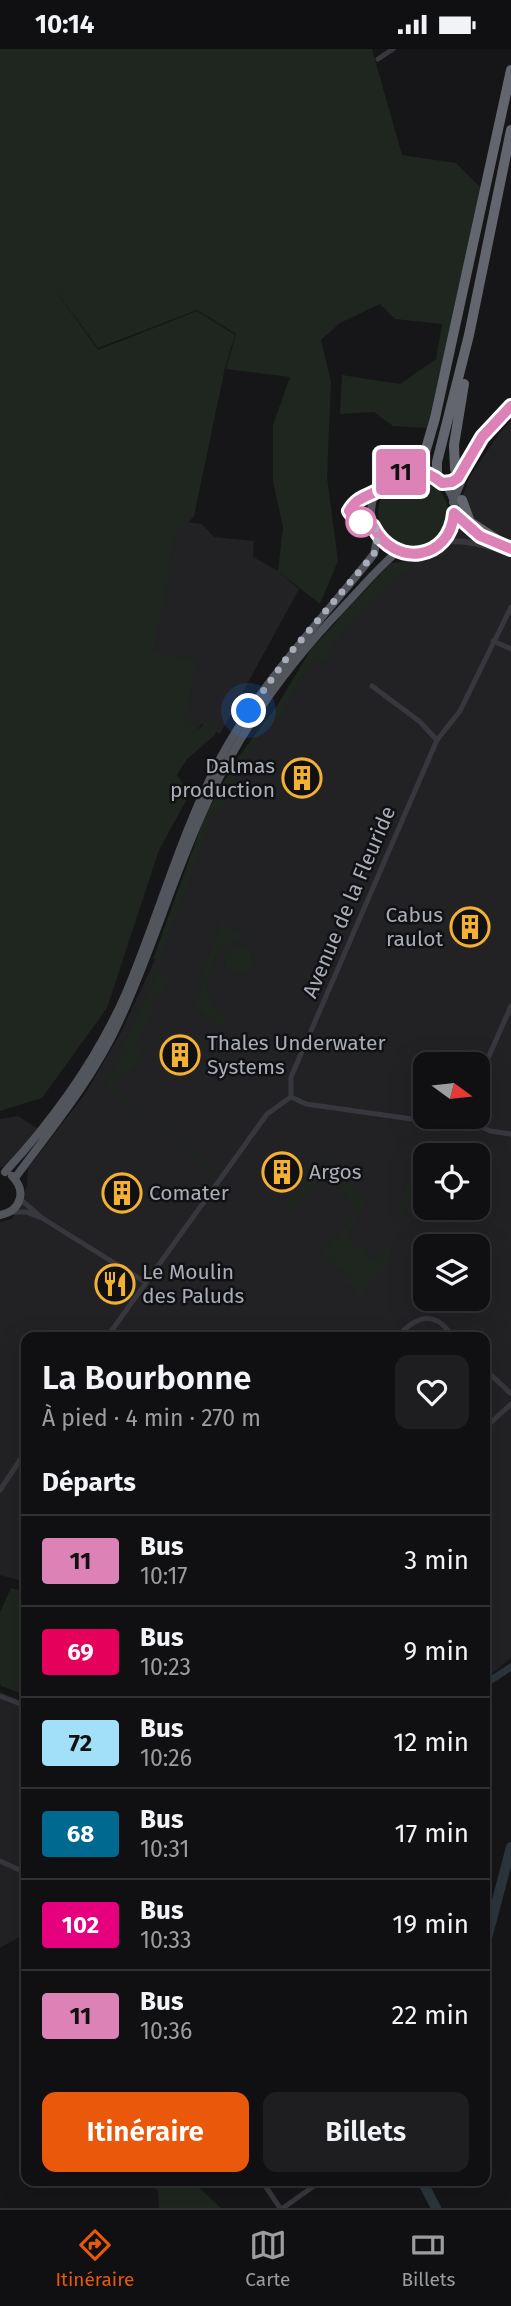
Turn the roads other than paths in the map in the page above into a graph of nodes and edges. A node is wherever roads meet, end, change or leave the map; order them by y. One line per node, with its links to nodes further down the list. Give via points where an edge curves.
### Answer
1 (393, 49): 2 (street)
2 (378, 59)
3 (511, 70): 9 (highway, via 435,418 424,456)
4 (511, 130): 5 (highway)
5 (469, 335): 8 (highway); 10 (highway, via 437,462)
6 (511, 406): 7 (main road)
7 (482, 437): 10 (main road, via 458,478); 11 (main road)
8 (455, 469)
9 (413, 470): 10 (main road); 13 (main road, via 392,476 376,492 371,517)
10 (440, 480): 11 (main road)
11 (457, 501): 12 (main road); 15 (highway, via 470,522)
12 (454, 513): 14 (main road); 15 (street, via 480,536)
13 (378, 535): 16 (main road); 29 (main road, via 374,554 270,679 222,756 181,843 125,994 97,1047 38,1137)
14 (442, 542): 16 (main road, via 425,552); 17 (street, via 477,543)
15 (511, 549)
16 (398, 551): 30 (main road, via 311,640 246,731 207,802 117,1027 81,1089)
17 (511, 555)
18 (511, 607): 19 (street, Avenue de la Fleuride)
19 (493, 641): 20 (street); 22 (street, Avenue de la Fleuride, via 460,711)
20 (511, 649)
21 (372, 686): 22 (street)
22 (437, 740): 25 (street, Avenue de la Fleuride, via 291,1077)
23 (511, 1006): 24 (street)
24 (490, 1054)
25 (291, 1097): 26 (street, via 306,1104); 35 (street, via 267,1114)
26 (413, 1119)
27 (486, 1129): 28 (street)
28 (511, 1134)
29 (2, 1172): 30 (main road)
30 (15, 1178): 31 (main road)
31 (20, 1199): 32 (main road); 34 (street)
32 (11, 1212): 33 (main road); 34 (street)
33 (0, 1215)
34 (42, 1218): 35 (street)
35 (145, 1282): 36 (street)
36 (110, 1332)
37 (403, 1332): 38 (street, via 425,1319 438,1321)
38 (449, 1332)
39 (490, 1374): 40 (street)
40 (510, 1392): 41 (street)
41 (511, 1403): 42 (street)
42 (490, 1423)
43 (21, 1458): 44 (street)
44 (0, 1490)
45 (0, 1696): 46 (street)
46 (21, 1704)
47 (0, 1861): 48 (street)
48 (21, 1871)
49 (266, 2186): 51 (street)
50 (314, 2186): 51 (street)
51 (282, 2208)

